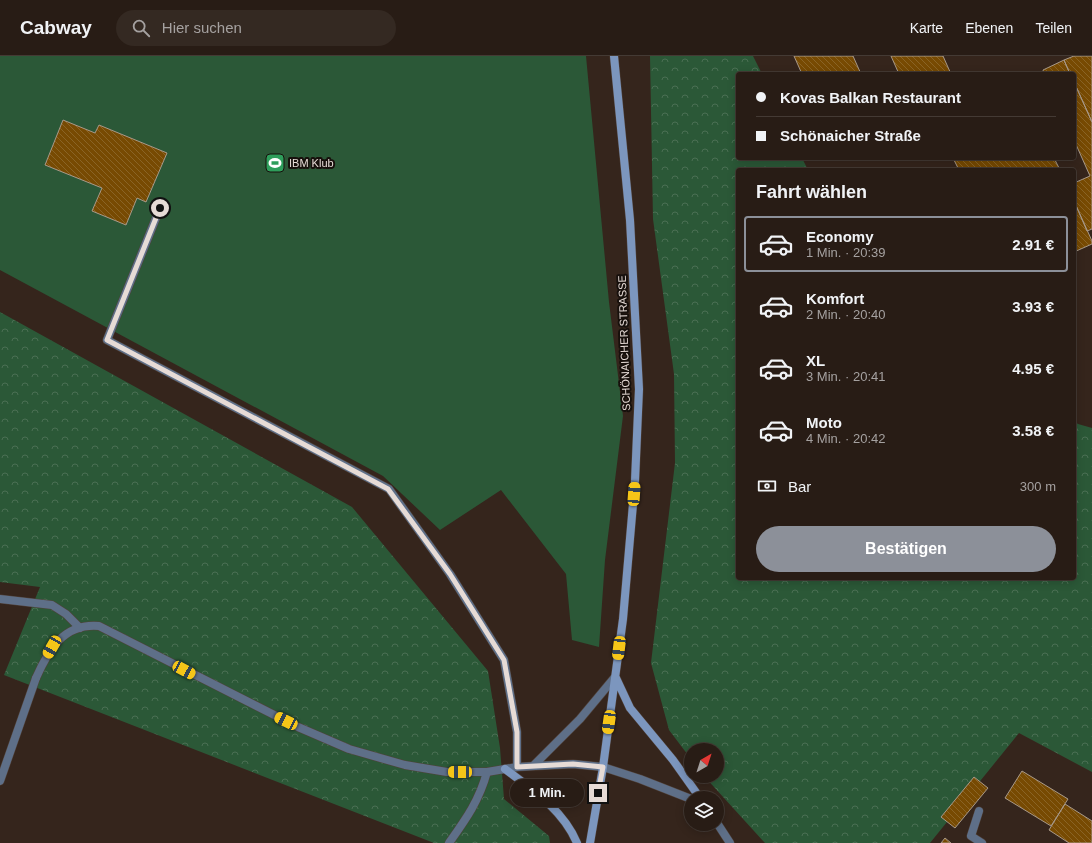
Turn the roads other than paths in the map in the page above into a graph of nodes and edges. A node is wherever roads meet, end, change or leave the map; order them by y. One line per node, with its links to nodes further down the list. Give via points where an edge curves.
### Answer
1 (614, 56): 5 (main road, SCHÖNAICHER STRASSE, via 630,220 639,389 630,548)
2 (160, 208): 7 (street, via 107,340 388,489 450,574 504,660 517,732)
3 (0, 599): 4 (street, via 52,605)
4 (80, 628): 10 (street, via 91,626 106,629 210,684 349,749 405,765 447,772); 11 (street, via 62,637 52,647 36,678)
5 (615, 677): 6 (street, via 580,719); 8 (main road, SCHÖNAICHER STRASSE); 12 (main road, via 630,708)
6 (532, 766): 7 (street); 8 (street, via 573,764)
7 (517, 767): 9 (street)
8 (603, 767): 13 (street); 18 (main road, SCHÖNAICHER STRASSE)
9 (505, 769): 10 (street); 17 (main road, via 539,795 563,818)
10 (487, 772): 16 (street, via 474,808)
11 (0, 781)
12 (695, 791)
13 (684, 796)
14 (979, 811): 20 (street, via 971,836)
15 (722, 831): 19 (street)
16 (449, 843)
17 (577, 843)
18 (590, 843)
19 (730, 843)
20 (982, 843)

